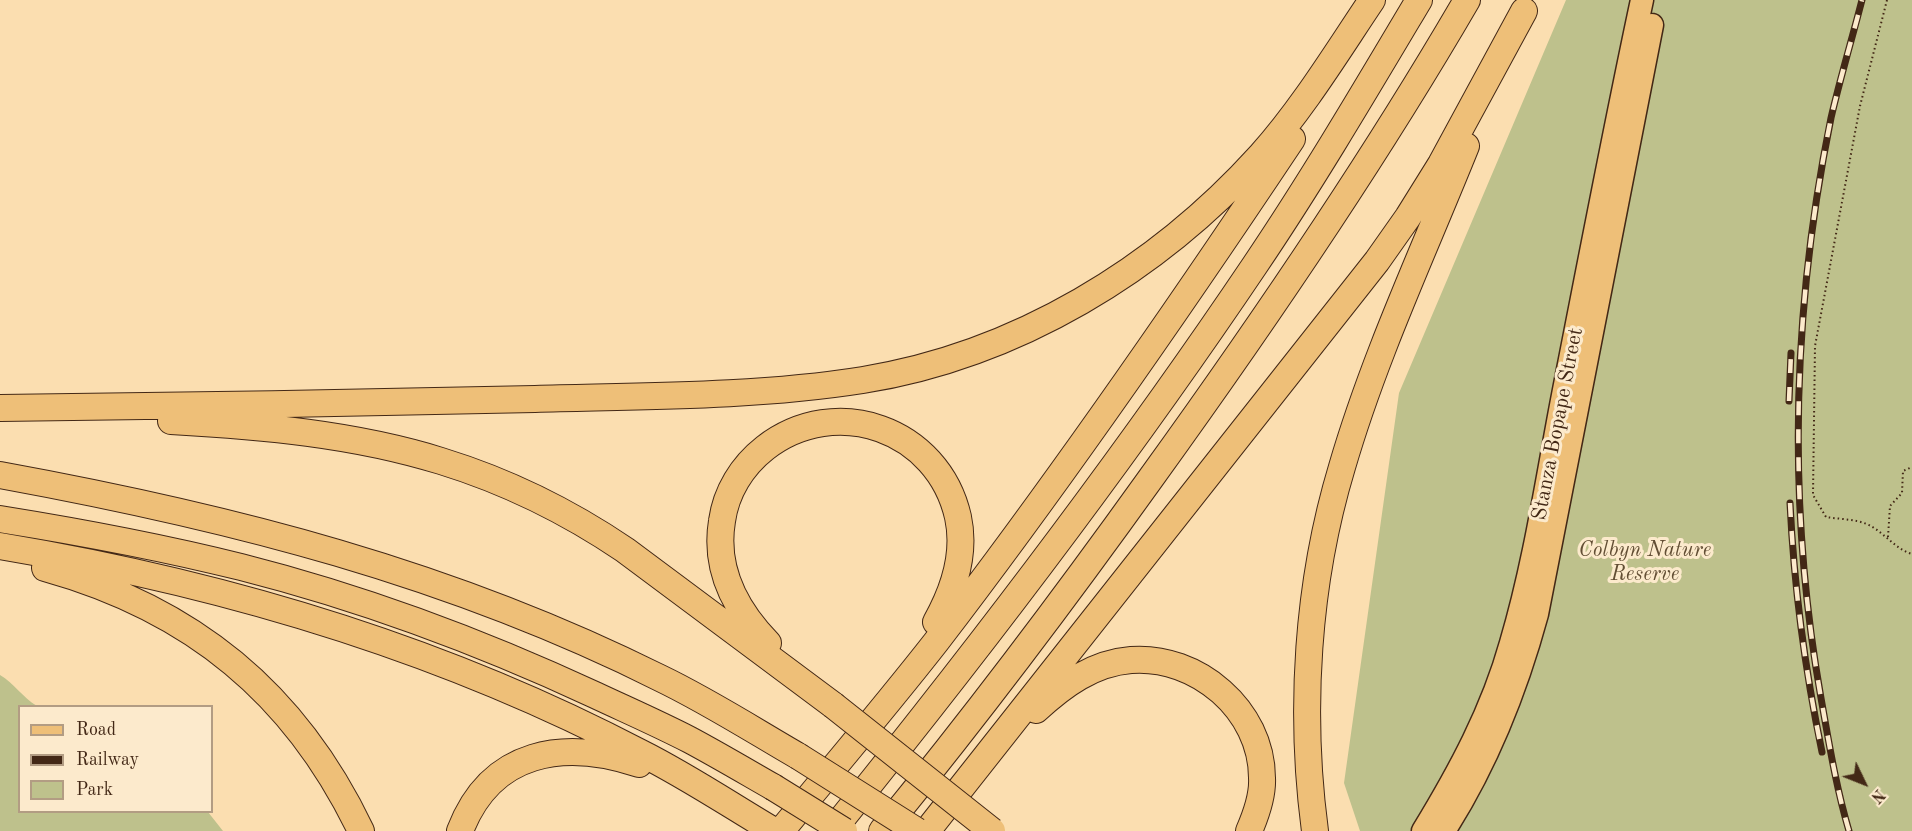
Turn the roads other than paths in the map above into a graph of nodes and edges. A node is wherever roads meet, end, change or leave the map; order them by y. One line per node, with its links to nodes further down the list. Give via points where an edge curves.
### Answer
1 (1372, 0): 8 (highway, via 1263,152 1213,204 1126,273 1033,327 971,353 866,379 757,392)
2 (1379, 0): 14 (highway, via 1316,102 1131,376 937,639)
3 (1419, 0): 21 (highway, via 1346,123 1177,378 999,622)
4 (1467, 0): 23 (highway, via 1383,137 1233,365 1052,615)
5 (1642, 0): 29 (main road, Stanza Bopape Street, via 1530,571 1511,644 1479,730)
6 (1657, 0): 30 (main road, Stanza Bopape Street, via 1537,614 1493,740)
7 (1526, 5): 15 (highway, via 1441,165 1383,252); 28 (highway, via 1369,384 1341,468 1321,556 1309,673 1309,763)
8 (0, 410): 13 (highway, via 284,429 385,446 441,461 521,492 596,531)
9 (0, 475): 24 (highway, bridge, via 208,518 407,573 566,635 661,678 798,756)
10 (0, 519): 22 (highway, bridge, via 150,545 242,567 443,630 528,664 688,739)
11 (0, 546): 16 (highway, via 187,584 390,644 522,695 586,725)
12 (0, 556): 17 (highway, via 105,588 161,614 236,664 282,708 332,775)
13 (830, 702): 14 (highway, via 743,614 721,566 720,530 732,487 758,453 802,428 818,423 855,422 909,442 938,471 954,503 960,550 953,585 932,631); 26 (highway, bridge)
14 (853, 743): 20 (highway)
15 (954, 798): 25 (highway); 27 (highway, via 1033,713 1068,683 1115,663 1153,661 1190,670 1205,679 1230,699 1248,726 1261,761 1263,780)
16 (735, 808): 18 (highway, via 637,763 588,752 562,751 540,755 498,776 480,793); 19 (highway)
17 (361, 831)
18 (460, 831)
19 (774, 831)
20 (781, 831)
21 (832, 831)
22 (844, 831)
23 (882, 831)
24 (917, 831)
25 (927, 831)
26 (992, 831)
27 (1249, 831)
28 (1315, 831)
29 (1423, 831)
30 (1444, 831)

